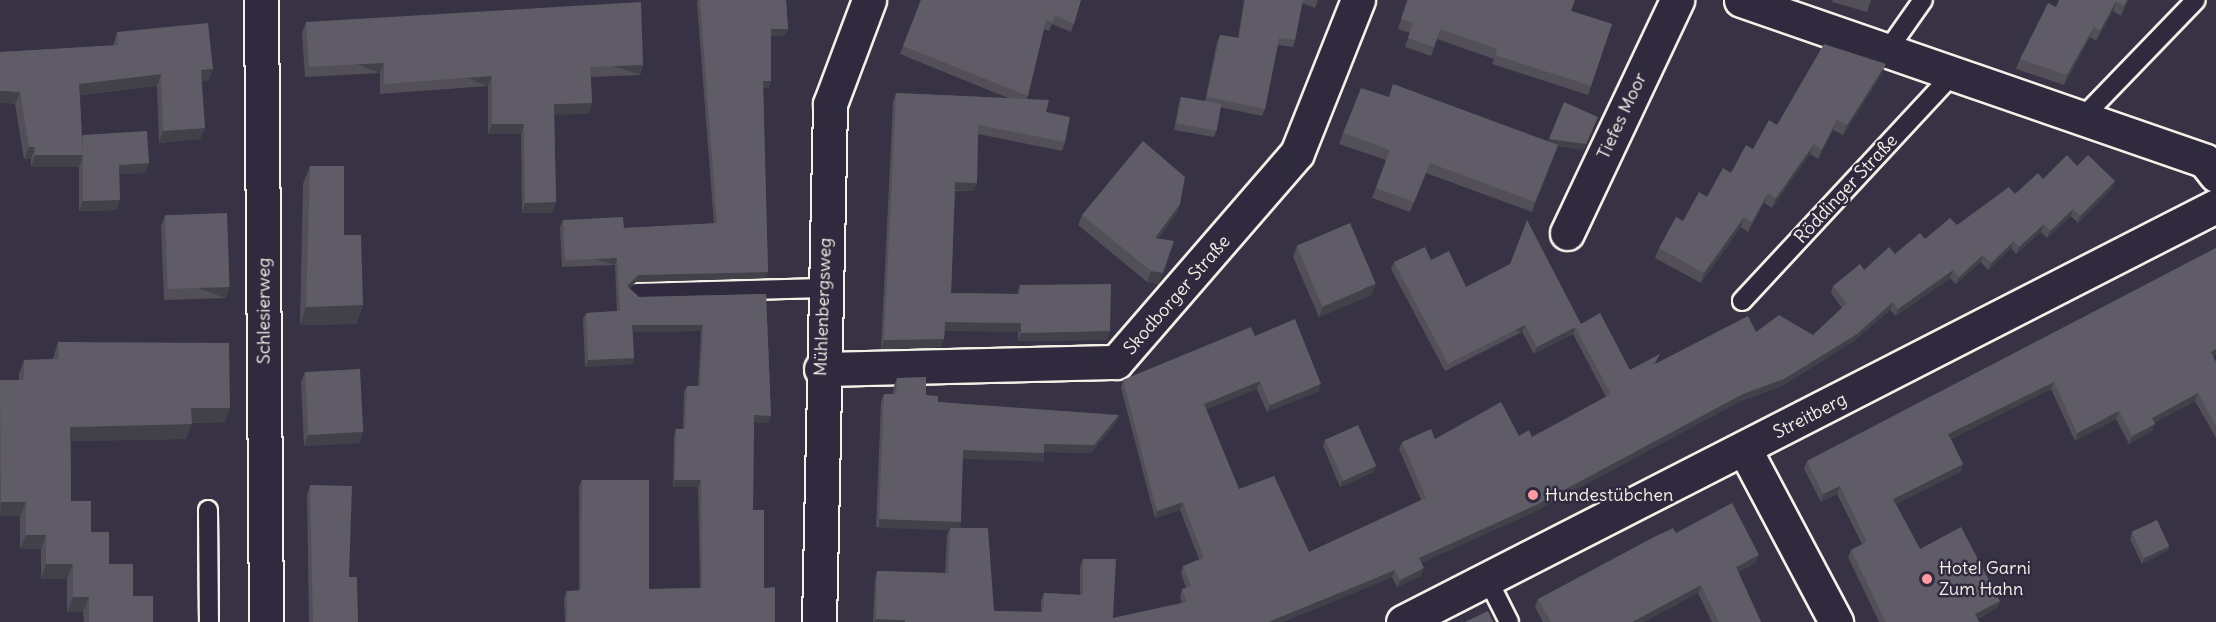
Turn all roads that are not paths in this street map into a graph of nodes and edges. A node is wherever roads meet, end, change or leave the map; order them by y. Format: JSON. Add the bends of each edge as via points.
{"nodes":[{"id":1,"x":261,"y":0,"type":"edge"},
{"id":2,"x":868,"y":0,"type":"edge"},
{"id":3,"x":1358,"y":0,"type":"edge"},
{"id":4,"x":1677,"y":0,"type":"edge"},
{"id":5,"x":1742,"y":0,"type":"edge"},
{"id":6,"x":1923,"y":0,"type":"edge"},
{"id":7,"x":2196,"y":0,"type":"edge"},
{"id":8,"x":1885,"y":54,"type":"junction"},
{"id":9,"x":1951,"y":76,"type":"junction"},
{"id":10,"x":2081,"y":119,"type":"junction"},
{"id":11,"x":2216,"y":175,"type":"edge"},
{"id":12,"x":2216,"y":206,"type":"edge"},
{"id":13,"x":1567,"y":233,"type":"dead end"},
{"id":14,"x":824,"y":288,"type":"junction"},
{"id":15,"x":636,"y":293,"type":"edge"},
{"id":16,"x":1742,"y":301,"type":"dead end"},
{"id":17,"x":821,"y":369,"type":"junction"},
{"id":18,"x":1745,"y":450,"type":"junction"},
{"id":19,"x":208,"y":510,"type":"dead end"},
{"id":20,"x":1488,"y":580,"type":"junction"},
{"id":21,"x":209,"y":622,"type":"edge"},
{"id":22,"x":266,"y":622,"type":"edge"},
{"id":23,"x":819,"y":622,"type":"edge"},
{"id":24,"x":1403,"y":622,"type":"edge"},
{"id":25,"x":1509,"y":622,"type":"edge"},
{"id":26,"x":1836,"y":622,"type":"edge"}],
"edges":[{"from":1,"to":22,"type":"street","name":"Schlesierweg"},
{"from":2,"to":14,"type":"street","name":"Mühlenbergsweg","via":[[830,104]]},
{"from":3,"to":17,"type":"street","name":"Skodborger Straße","via":[[1297,153],[1129,353],[1095,366]]},
{"from":4,"to":13,"type":"street","name":"Tiefes Moor"},
{"from":5,"to":8,"type":"street"},
{"from":6,"to":8,"type":"lane"},
{"from":7,"to":10,"type":"lane"},
{"from":8,"to":9,"type":"street"},
{"from":9,"to":10,"type":"street"},
{"from":9,"to":16,"type":"lane","name":"Röddinger Straße"},
{"from":10,"to":11,"type":"street","via":[[2205,161]]},
{"from":12,"to":18,"type":"street","name":"Streitberg"},
{"from":14,"to":15,"type":"lane"},
{"from":14,"to":17,"type":"street","name":"Mühlenbergsweg"},
{"from":17,"to":23,"type":"street","name":"Mühlenbergsweg"},
{"from":18,"to":20,"type":"street","name":"Streitberg"},
{"from":18,"to":26,"type":"street"},
{"from":19,"to":21,"type":"lane"},
{"from":20,"to":24,"type":"street","name":"Streitberg"},
{"from":20,"to":25,"type":"lane"}]}
